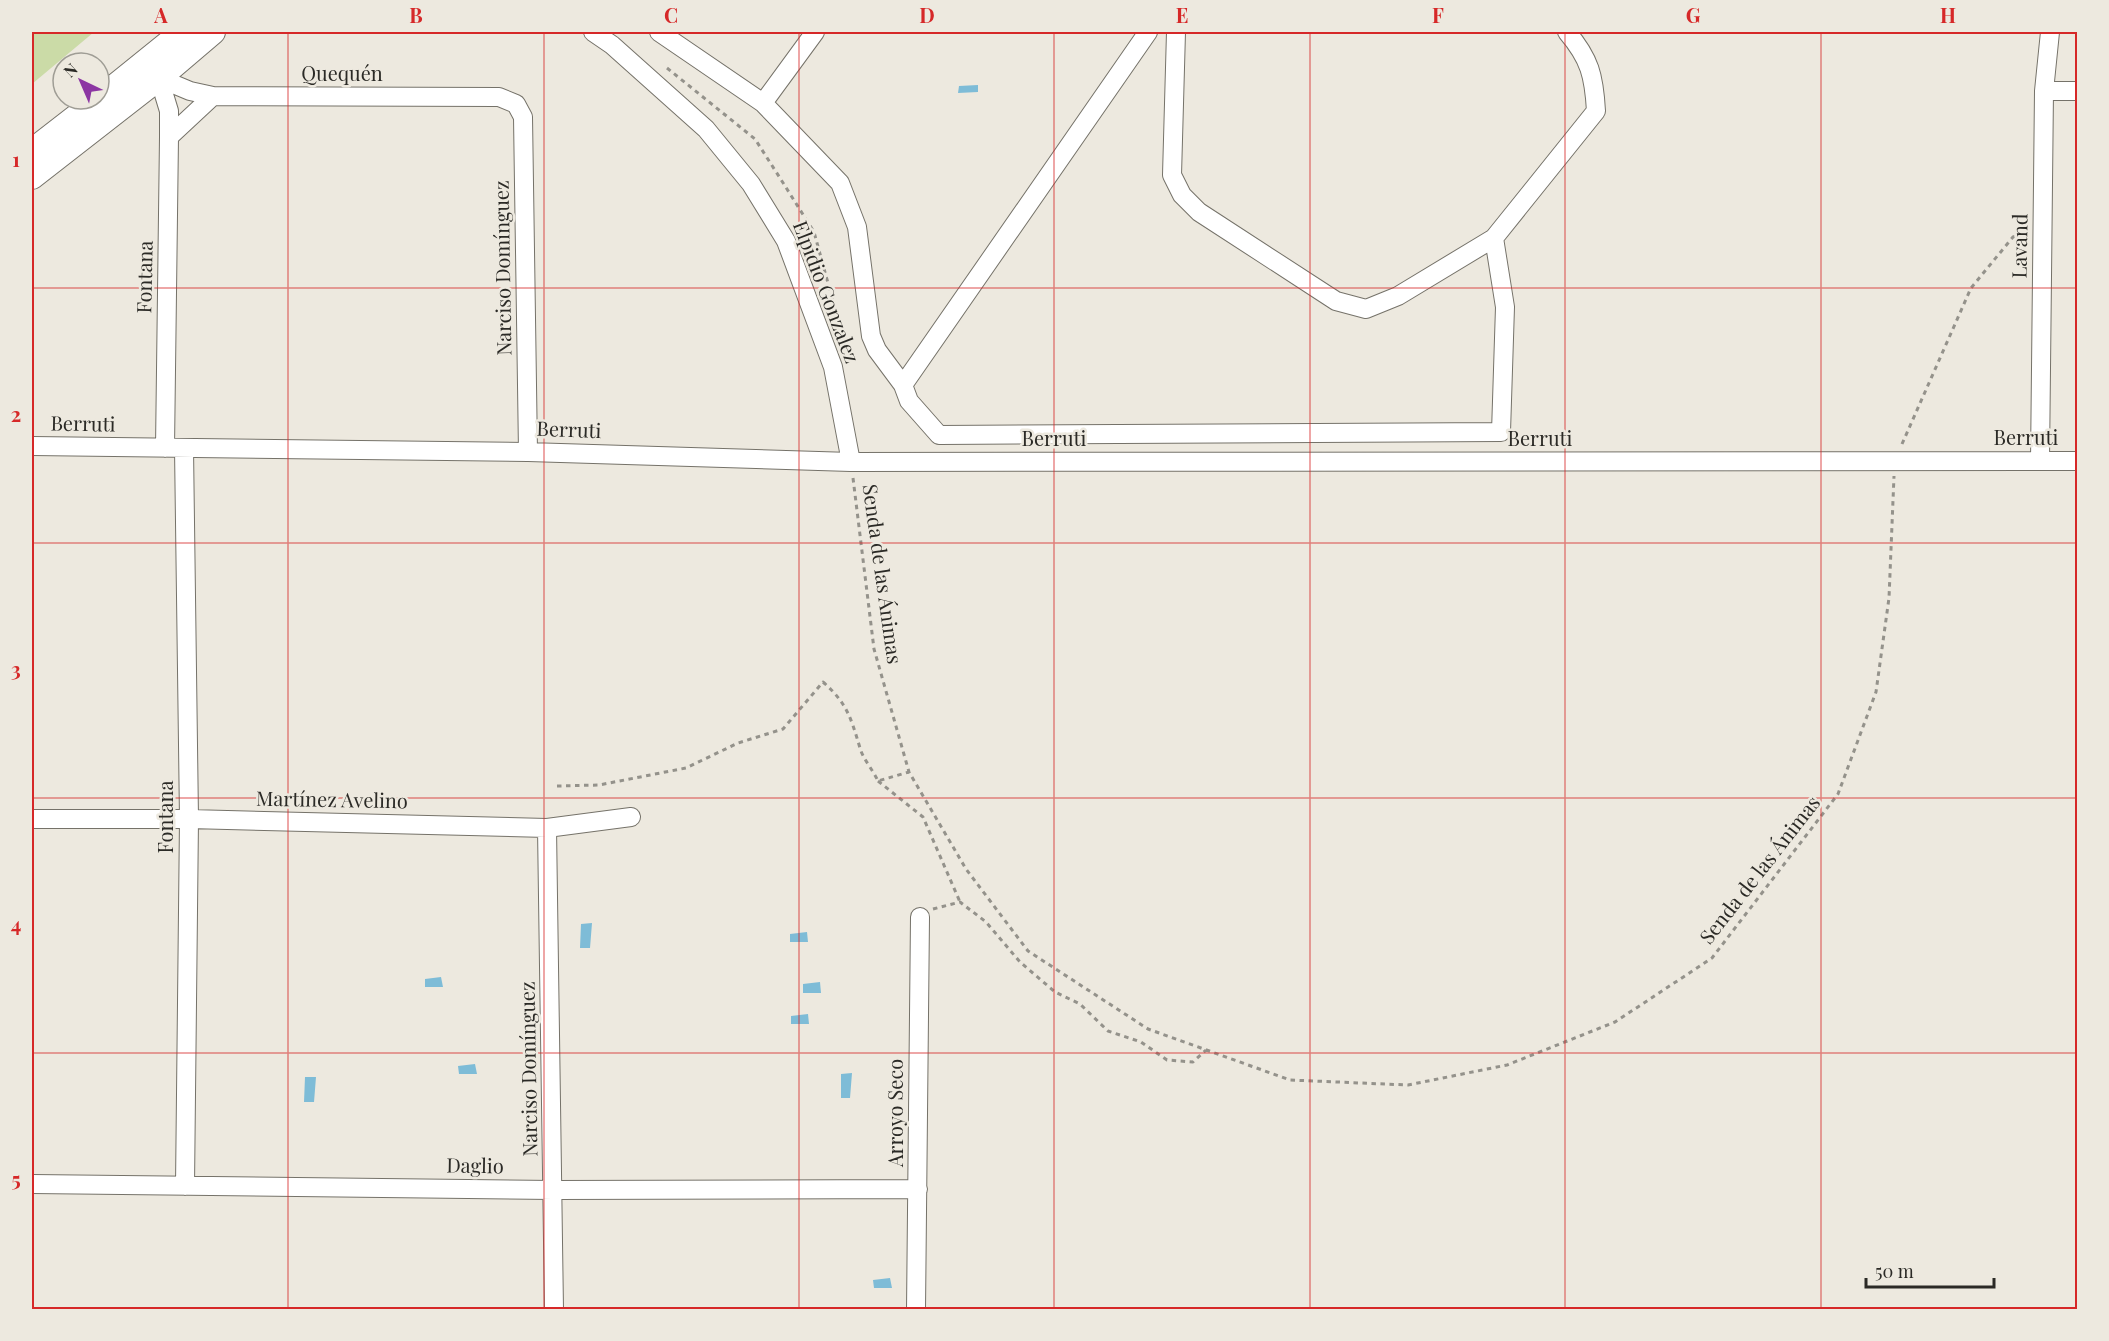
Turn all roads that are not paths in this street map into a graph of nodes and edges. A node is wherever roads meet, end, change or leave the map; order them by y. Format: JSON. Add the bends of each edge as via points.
{"nodes":[{"id":1,"x":182,"y":32,"type":"edge"},
{"id":2,"x":213,"y":32,"type":"edge"},
{"id":3,"x":593,"y":32,"type":"edge"},
{"id":4,"x":658,"y":32,"type":"edge"},
{"id":5,"x":815,"y":32,"type":"edge"},
{"id":6,"x":1148,"y":32,"type":"edge"},
{"id":7,"x":1176,"y":32,"type":"edge"},
{"id":8,"x":1567,"y":32,"type":"edge"},
{"id":9,"x":2050,"y":32,"type":"edge"},
{"id":10,"x":159,"y":78,"type":"junction"},
{"id":11,"x":111,"y":89,"type":"edge"},
{"id":12,"x":2044,"y":91,"type":"junction"},
{"id":13,"x":2078,"y":91,"type":"edge"},
{"id":14,"x":213,"y":96,"type":"junction"},
{"id":15,"x":499,"y":97,"type":"joint"},
{"id":16,"x":763,"y":103,"type":"junction"},
{"id":17,"x":84,"y":111,"type":"edge"},
{"id":18,"x":169,"y":137,"type":"junction"},
{"id":19,"x":32,"y":151,"type":"edge"},
{"id":20,"x":32,"y":177,"type":"edge"},
{"id":21,"x":1494,"y":238,"type":"junction"},
{"id":22,"x":903,"y":385,"type":"junction"},
{"id":23,"x":32,"y":446,"type":"edge"},
{"id":24,"x":165,"y":448,"type":"junction"},
{"id":25,"x":184,"y":448,"type":"junction"},
{"id":26,"x":528,"y":452,"type":"junction"},
{"id":27,"x":2040,"y":461,"type":"junction"},
{"id":28,"x":2078,"y":461,"type":"edge"},
{"id":29,"x":851,"y":462,"type":"junction"},
{"id":30,"x":631,"y":818,"type":"dead end"},
{"id":31,"x":32,"y":819,"type":"edge"},
{"id":32,"x":189,"y":819,"type":"junction"},
{"id":33,"x":547,"y":828,"type":"junction"},
{"id":34,"x":920,"y":917,"type":"road end"},
{"id":35,"x":32,"y":1184,"type":"edge"},
{"id":36,"x":185,"y":1186,"type":"junction"},
{"id":37,"x":918,"y":1189,"type":"junction"},
{"id":38,"x":553,"y":1190,"type":"junction"},
{"id":39,"x":554,"y":1310,"type":"edge"},
{"id":40,"x":916,"y":1310,"type":"edge"}],
"edges":[{"from":1,"to":11,"type":"main road"},
{"from":2,"to":10,"type":"main road"},
{"from":3,"to":29,"type":"street","name":"Elpidio Gonzalez","via":[[706,129],[750,184],[786,241],[833,367]]},
{"from":4,"to":16,"type":"street"},
{"from":5,"to":16,"type":"street"},
{"from":6,"to":22,"type":"street"},
{"from":7,"to":21,"type":"street","via":[[1172,175],[1182,195],[1199,212],[1326,295],[1366,309],[1398,296]]},
{"from":8,"to":21,"type":"street","via":[[1584,52],[1594,79],[1596,111]]},
{"from":9,"to":12,"type":"street","name":"Lavand"},
{"from":10,"to":14,"type":"street","name":"Quequén"},
{"from":10,"to":18,"type":"street","name":"Fontana","via":[[169,111]]},
{"from":10,"to":20,"type":"main road"},
{"from":12,"to":13,"type":"street"},
{"from":12,"to":27,"type":"street","name":"Lavand"},
{"from":14,"to":15,"type":"street","name":"Quequén"},
{"from":14,"to":18,"type":"street"},
{"from":15,"to":26,"type":"street","name":"Narciso Domínguez","via":[[516,104],[523,117]]},
{"from":16,"to":22,"type":"street","via":[[840,183],[857,227],[871,336]]},
{"from":17,"to":19,"type":"main road"},
{"from":18,"to":24,"type":"street","name":"Fontana"},
{"from":21,"to":22,"type":"street","via":[[1505,307],[1501,432],[939,435],[909,401]]},
{"from":23,"to":24,"type":"street","name":"Berruti"},
{"from":24,"to":25,"type":"street","name":"Berruti"},
{"from":25,"to":26,"type":"street","name":"Berruti"},
{"from":25,"to":32,"type":"street","name":"Fontana"},
{"from":26,"to":29,"type":"street","name":"Berruti"},
{"from":27,"to":28,"type":"street","name":"Berruti"},
{"from":27,"to":29,"type":"street","name":"Berruti","via":[[1895,466]]},
{"from":30,"to":33,"type":"street","name":"Martínez Avelino"},
{"from":31,"to":32,"type":"street","name":"Martínez Avelino"},
{"from":32,"to":33,"type":"street","name":"Martínez Avelino"},
{"from":32,"to":36,"type":"street","name":"Fontana"},
{"from":33,"to":38,"type":"street","name":"Narciso Domínguez"},
{"from":34,"to":37,"type":"street","name":"Arroyo Seco"},
{"from":35,"to":36,"type":"street","name":"Daglio"},
{"from":36,"to":38,"type":"street","name":"Daglio"},
{"from":37,"to":38,"type":"street","name":"Daglio"},
{"from":37,"to":40,"type":"street","name":"Arroyo Seco"},
{"from":38,"to":39,"type":"street","name":"Narciso Domínguez"}]}
